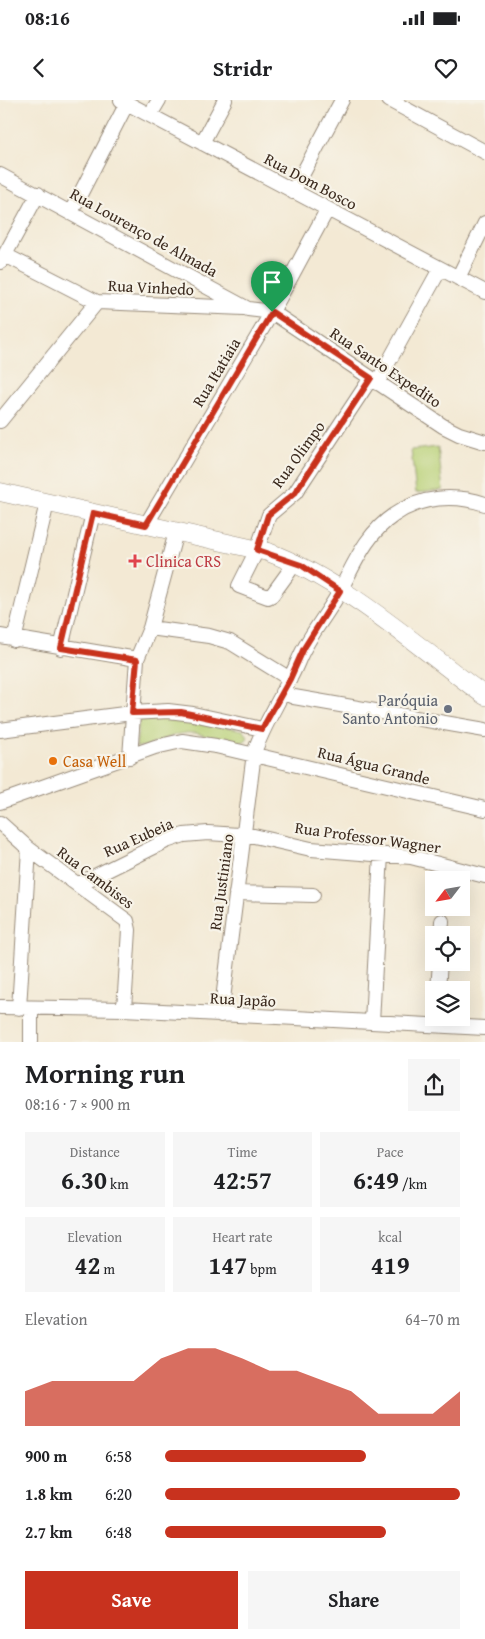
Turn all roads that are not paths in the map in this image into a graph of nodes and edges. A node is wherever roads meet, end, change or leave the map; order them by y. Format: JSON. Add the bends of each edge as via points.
{"nodes":[{"id":1,"x":159,"y":100,"type":"edge"},
{"id":2,"x":225,"y":100,"type":"edge"},
{"id":3,"x":342,"y":100,"type":"edge"},
{"id":4,"x":389,"y":100,"type":"edge"},
{"id":5,"x":124,"y":102,"type":"edge"},
{"id":6,"x":150,"y":116,"type":"junction"},
{"id":7,"x":202,"y":143,"type":"junction"},
{"id":8,"x":485,"y":152,"type":"edge"},
{"id":9,"x":0,"y":175,"type":"edge"},
{"id":10,"x":293,"y":192,"type":"junction"},
{"id":11,"x":38,"y":194,"type":"junction"},
{"id":12,"x":327,"y":210,"type":"junction"},
{"id":13,"x":71,"y":212,"type":"junction"},
{"id":14,"x":485,"y":223,"type":"edge"},
{"id":15,"x":2,"y":259,"type":"edge"},
{"id":16,"x":440,"y":269,"type":"junction"},
{"id":17,"x":458,"y":278,"type":"junction"},
{"id":18,"x":485,"y":292,"type":"edge"},
{"id":19,"x":97,"y":302,"type":"junction"},
{"id":20,"x":248,"y":309,"type":"junction"},
{"id":21,"x":272,"y":312,"type":"junction"},
{"id":22,"x":374,"y":381,"type":"junction"},
{"id":23,"x":0,"y":421,"type":"edge"},
{"id":24,"x":485,"y":442,"type":"edge"},
{"id":25,"x":0,"y":492,"type":"edge"},
{"id":26,"x":47,"y":503,"type":"junction"},
{"id":27,"x":485,"y":504,"type":"edge"},
{"id":28,"x":93,"y":513,"type":"junction"},
{"id":29,"x":146,"y":525,"type":"junction"},
{"id":30,"x":176,"y":532,"type":"junction"},
{"id":31,"x":257,"y":550,"type":"junction"},
{"id":32,"x":296,"y":562,"type":"junction"},
{"id":33,"x":340,"y":591,"type":"junction"},
{"id":34,"x":150,"y":628,"type":"junction"},
{"id":35,"x":0,"y":636,"type":"edge"},
{"id":36,"x":14,"y":640,"type":"junction"},
{"id":37,"x":61,"y":648,"type":"junction"},
{"id":38,"x":137,"y":660,"type":"junction"},
{"id":39,"x":450,"y":668,"type":"junction"},
{"id":40,"x":290,"y":679,"type":"junction"},
{"id":41,"x":485,"y":689,"type":"edge"},
{"id":42,"x":282,"y":692,"type":"junction"},
{"id":43,"x":485,"y":696,"type":"edge"},
{"id":44,"x":132,"y":713,"type":"junction"},
{"id":45,"x":262,"y":729,"type":"junction"},
{"id":46,"x":0,"y":730,"type":"edge"},
{"id":47,"x":485,"y":730,"type":"edge"},
{"id":48,"x":254,"y":754,"type":"junction"},
{"id":49,"x":130,"y":757,"type":"junction"},
{"id":50,"x":0,"y":802,"type":"edge"},
{"id":51,"x":485,"y":809,"type":"edge"},
{"id":52,"x":0,"y":823,"type":"edge"},
{"id":53,"x":245,"y":835,"type":"junction"},
{"id":54,"x":29,"y":849,"type":"junction"},
{"id":55,"x":382,"y":854,"type":"junction"},
{"id":56,"x":485,"y":876,"type":"edge"},
{"id":57,"x":78,"y":884,"type":"junction"},
{"id":58,"x":236,"y":893,"type":"junction"},
{"id":59,"x":313,"y":895,"type":"dead end"},
{"id":60,"x":0,"y":1007,"type":"edge"},
{"id":61,"x":25,"y":1008,"type":"junction"},
{"id":62,"x":124,"y":1009,"type":"junction"},
{"id":63,"x":221,"y":1015,"type":"junction"},
{"id":64,"x":425,"y":1021,"type":"edge"},
{"id":65,"x":372,"y":1022,"type":"junction"},
{"id":66,"x":470,"y":1026,"type":"edge"},
{"id":67,"x":485,"y":1028,"type":"edge"},
{"id":68,"x":31,"y":1042,"type":"edge"}],
"edges":[{"from":1,"to":6,"type":"street"},
{"from":2,"to":7,"type":"street"},
{"from":3,"to":10,"type":"street"},
{"from":4,"to":8,"type":"street"},
{"from":5,"to":6,"type":"street","name":"Rua Dom Bosco"},
{"from":5,"to":13,"type":"street"},
{"from":6,"to":7,"type":"street","name":"Rua Dom Bosco"},
{"from":7,"to":10,"type":"street","name":"Rua Dom Bosco"},
{"from":9,"to":11,"type":"street","name":"Rua Lourenço de Almada"},
{"from":10,"to":12,"type":"street","name":"Rua Dom Bosco"},
{"from":11,"to":13,"type":"street","name":"Rua Lourenço de Almada"},
{"from":11,"to":15,"type":"street"},
{"from":12,"to":16,"type":"street","name":"Rua Dom Bosco"},
{"from":12,"to":21,"type":"street","name":"Rua Itatiaia"},
{"from":13,"to":20,"type":"street","name":"Rua Lourenço de Almada"},
{"from":14,"to":17,"type":"street"},
{"from":15,"to":19,"type":"street","name":"Rua Vinhedo"},
{"from":16,"to":17,"type":"street","name":"Rua Dom Bosco"},
{"from":16,"to":22,"type":"street","name":"Rua Olimpo"},
{"from":17,"to":18,"type":"street","name":"Rua Dom Bosco"},
{"from":19,"to":20,"type":"street","name":"Rua Vinhedo"},
{"from":19,"to":23,"type":"street"},
{"from":20,"to":21,"type":"street","name":"Rua Lourenço de Almada"},
{"from":21,"to":22,"type":"street","name":"Rua Santo Expedito"},
{"from":21,"to":29,"type":"street","name":"Rua Itatiaia"},
{"from":22,"to":24,"type":"street","name":"Rua Santo Expedito","via":[[443,426]]},
{"from":22,"to":31,"type":"street","name":"Rua Olimpo","via":[[295,493],[268,515]]},
{"from":25,"to":26,"type":"main road"},
{"from":26,"to":28,"type":"main road"},
{"from":26,"to":36,"type":"street"},
{"from":27,"to":33,"type":"street","name":"Rua Justiniano","via":[[452,497],[422,501],[400,510],[368,539]]},
{"from":28,"to":29,"type":"main road"},
{"from":28,"to":37,"type":"street"},
{"from":29,"to":30,"type":"main road"},
{"from":30,"to":31,"type":"main road"},
{"from":30,"to":34,"type":"street"},
{"from":31,"to":32,"type":"main road"},
{"from":31,"to":32,"type":"street","name":"Rua Olimpo","via":[[239,586],[264,597],[272,595]]},
{"from":32,"to":33,"type":"main road"},
{"from":33,"to":39,"type":"main road"},
{"from":33,"to":40,"type":"street","name":"Rua Justiniano","via":[[304,648]]},
{"from":34,"to":38,"type":"street"},
{"from":34,"to":40,"type":"street","via":[[230,642]]},
{"from":35,"to":36,"type":"street"},
{"from":36,"to":37,"type":"street"},
{"from":37,"to":38,"type":"street"},
{"from":38,"to":44,"type":"street"},
{"from":39,"to":41,"type":"main road","via":[[462,672]]},
{"from":39,"to":43,"type":"main road"},
{"from":40,"to":42,"type":"street","name":"Rua Justiniano"},
{"from":42,"to":45,"type":"street","name":"Rua Justiniano"},
{"from":42,"to":47,"type":"street","via":[[294,697]]},
{"from":44,"to":45,"type":"street","via":[[181,712]]},
{"from":44,"to":46,"type":"street"},
{"from":44,"to":49,"type":"street"},
{"from":45,"to":48,"type":"street","name":"Rua Justiniano"},
{"from":48,"to":49,"type":"street","name":"Rua Água Grande","via":[[182,741]]},
{"from":48,"to":51,"type":"street","name":"Rua Água Grande"},
{"from":48,"to":53,"type":"street","name":"Rua Justiniano"},
{"from":49,"to":50,"type":"street","name":"Rua Água Grande"},
{"from":52,"to":54,"type":"street","name":"Rua Cambises"},
{"from":53,"to":55,"type":"street","name":"Rua Professor Wagner","via":[[311,849]]},
{"from":53,"to":57,"type":"street","name":"Rua Eubeia","via":[[208,832],[184,835]]},
{"from":53,"to":58,"type":"street","name":"Rua Justiniano"},
{"from":54,"to":57,"type":"street","name":"Rua Cambises"},
{"from":54,"to":61,"type":"street"},
{"from":55,"to":56,"type":"street","name":"Rua Professor Wagner","via":[[421,859]]},
{"from":55,"to":65,"type":"street"},
{"from":57,"to":62,"type":"street","name":"Rua Cambises","via":[[128,924]]},
{"from":58,"to":59,"type":"street"},
{"from":58,"to":63,"type":"street","name":"Rua Justiniano"},
{"from":60,"to":61,"type":"street","name":"Rua Japão"},
{"from":61,"to":62,"type":"street","name":"Rua Japão"},
{"from":61,"to":68,"type":"street"},
{"from":62,"to":63,"type":"street","name":"Rua Japão"},
{"from":63,"to":65,"type":"street","name":"Rua Japão"},
{"from":64,"to":65,"type":"street","name":"Rua Japão"},
{"from":66,"to":67,"type":"street","name":"Rua Japão"}]}
